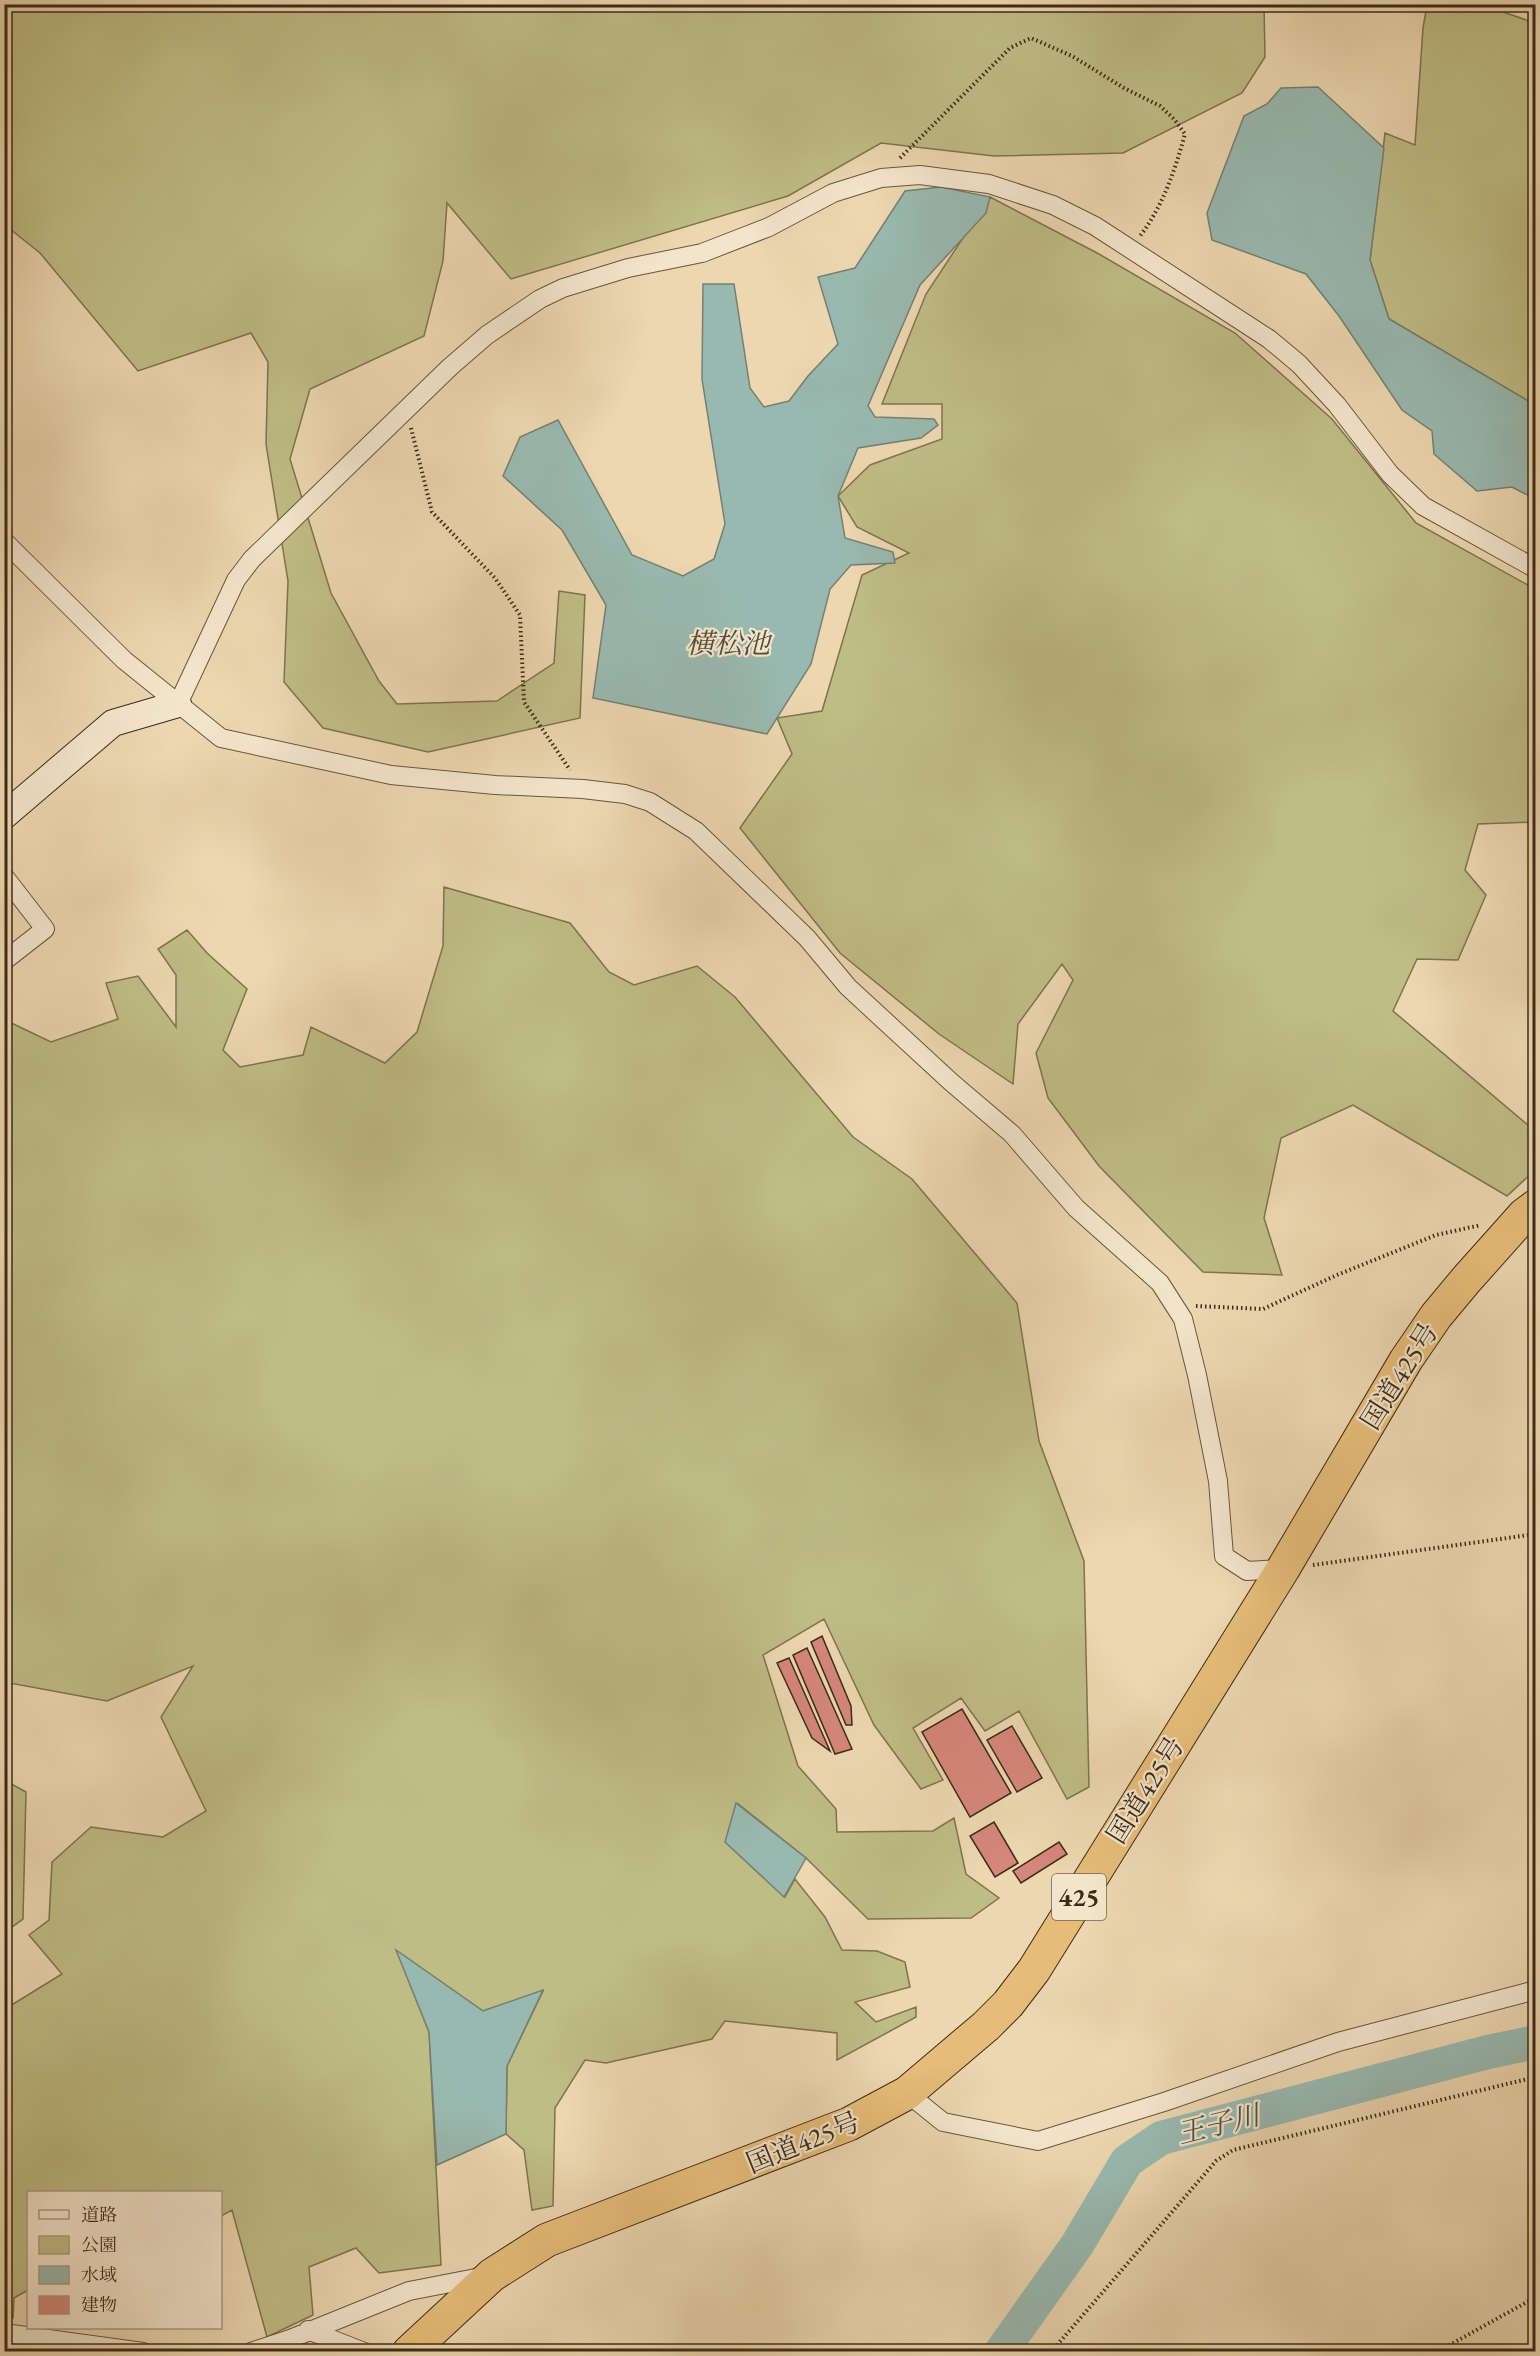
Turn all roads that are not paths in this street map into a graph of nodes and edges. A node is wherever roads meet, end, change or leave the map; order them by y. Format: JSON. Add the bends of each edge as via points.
{"nodes":[{"id":1,"x":4,"y":541,"type":"edge"},
{"id":2,"x":1536,"y":569,"type":"edge"},
{"id":3,"x":178,"y":704,"type":"junction"},
{"id":4,"x":4,"y":816,"type":"edge"},
{"id":5,"x":4,"y":876,"type":"edge"},
{"id":6,"x":4,"y":961,"type":"edge"},
{"id":7,"x":1530,"y":1211,"type":"edge"},
{"id":8,"x":1283,"y":1569,"type":"junction"},
{"id":9,"x":1536,"y":1990,"type":"edge"},
{"id":10,"x":907,"y":2093,"type":"junction"},
{"id":11,"x":492,"y":2275,"type":"junction"},
{"id":12,"x":308,"y":2330,"type":"junction"},
{"id":13,"x":4,"y":2333,"type":"edge"},
{"id":14,"x":143,"y":2352,"type":"edge"},
{"id":15,"x":251,"y":2352,"type":"edge"},
{"id":16,"x":364,"y":2352,"type":"edge"},
{"id":17,"x":409,"y":2352,"type":"edge"}],
"edges":[{"from":1,"to":3,"type":"street","via":[[124,660]]},
{"from":2,"to":3,"type":"street","via":[[1423,506],[1390,474],[1337,405],[1299,364],[1269,339],[1095,226],[1053,205],[989,183],[920,175],[881,178],[833,193],[769,227],[702,253],[628,268],[563,288],[487,335],[252,559],[236,580]]},
{"from":3,"to":4,"type":"street","via":[[113,723]]},
{"from":3,"to":8,"type":"street","via":[[221,738],[391,775],[625,794],[650,802],[696,831],[807,938],[848,987],[1012,1134],[1076,1208],[1161,1283],[1183,1319],[1197,1375],[1218,1481],[1224,1556],[1247,1571]]},
{"from":5,"to":6,"type":"street","via":[[45,929]]},
{"from":7,"to":8,"type":"highway","name":"国道425号","number":"425","via":[[1436,1316]]},
{"from":8,"to":10,"type":"highway","name":"国道425号","number":"425","via":[[1034,1970],[986,2026]]},
{"from":9,"to":10,"type":"street","via":[[1338,2042],[1038,2141],[943,2122]]},
{"from":10,"to":11,"type":"highway","name":"国道425号","number":"425","via":[[849,2124],[547,2240]]},
{"from":11,"to":12,"type":"street","via":[[409,2291]]},
{"from":11,"to":17,"type":"highway","name":"国道425号","number":"425"},
{"from":12,"to":15,"type":"street"},
{"from":12,"to":16,"type":"street"},
{"from":13,"to":14,"type":"street"}]}
